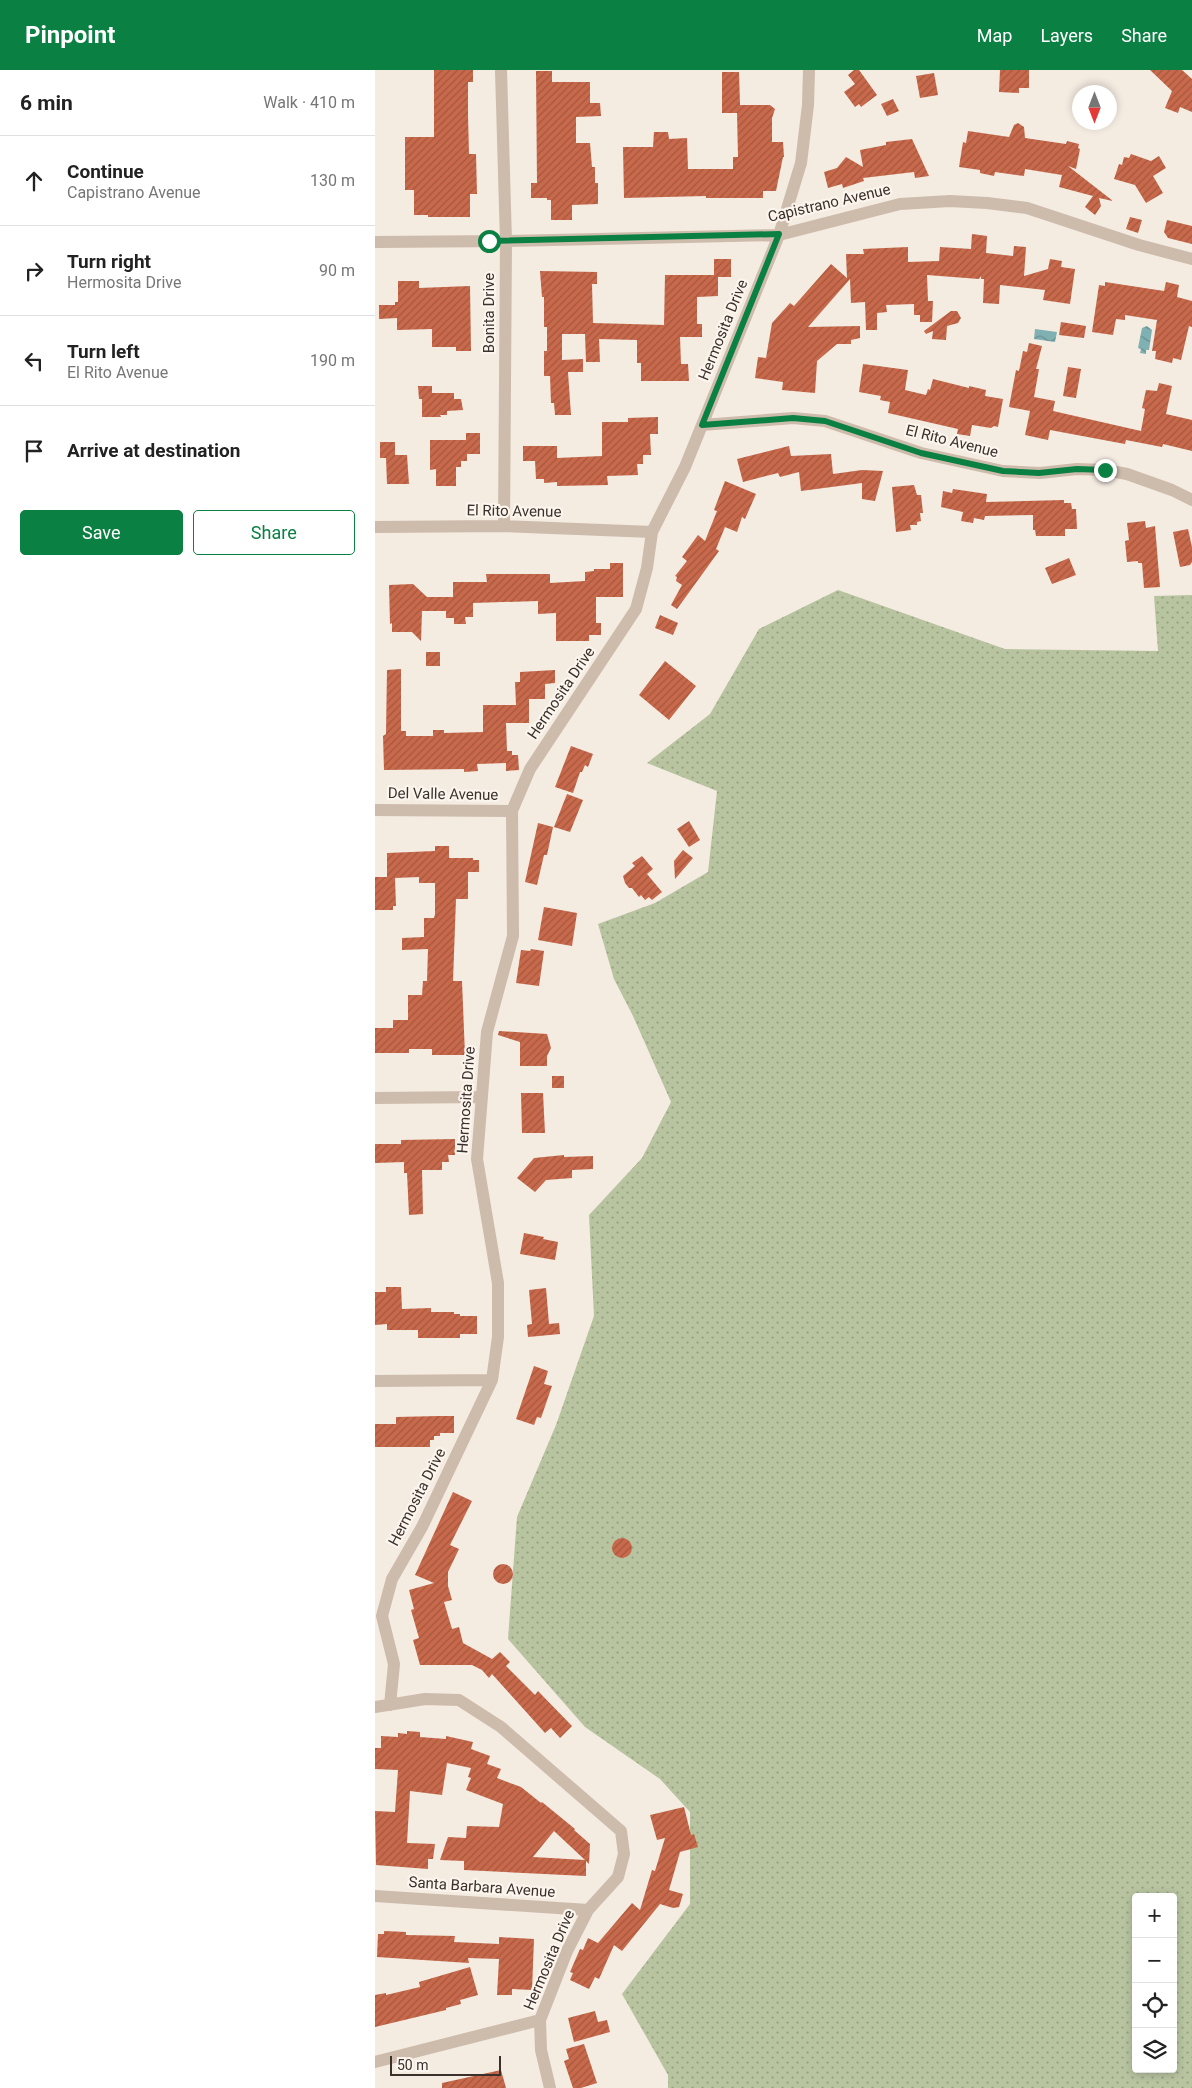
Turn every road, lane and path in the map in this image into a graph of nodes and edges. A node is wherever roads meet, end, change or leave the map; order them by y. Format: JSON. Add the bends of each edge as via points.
{"nodes":[{"id":1,"x":501,"y":70,"type":"edge"},
{"id":2,"x":809,"y":70,"type":"edge"},
{"id":3,"x":779,"y":234,"type":"junction"},
{"id":4,"x":506,"y":241,"type":"junction"},
{"id":5,"x":375,"y":242,"type":"edge"},
{"id":6,"x":1192,"y":258,"type":"edge"},
{"id":7,"x":702,"y":425,"type":"junction"},
{"id":8,"x":1192,"y":500,"type":"edge"},
{"id":9,"x":504,"y":526,"type":"junction"},
{"id":10,"x":375,"y":527,"type":"edge"},
{"id":11,"x":652,"y":532,"type":"junction"},
{"id":12,"x":375,"y":810,"type":"edge"},
{"id":13,"x":512,"y":812,"type":"junction"},
{"id":14,"x":482,"y":1097,"type":"junction"},
{"id":15,"x":375,"y":1098,"type":"edge"},
{"id":16,"x":492,"y":1380,"type":"junction"},
{"id":17,"x":375,"y":1381,"type":"edge"},
{"id":18,"x":390,"y":1706,"type":"junction"},
{"id":19,"x":375,"y":1707,"type":"edge"},
{"id":20,"x":375,"y":1896,"type":"edge"},
{"id":21,"x":588,"y":1910,"type":"junction"},
{"id":22,"x":540,"y":2020,"type":"junction"},
{"id":23,"x":375,"y":2062,"type":"edge"},
{"id":24,"x":550,"y":2088,"type":"edge"}],
"edges":[{"from":1,"to":4,"type":"street","name":"Bonita Drive"},
{"from":2,"to":3,"type":"street","name":"Hermosita Drive","via":[[801,163]]},
{"from":3,"to":4,"type":"street","name":"Capistrano Avenue"},
{"from":3,"to":6,"type":"street","name":"Capistrano Avenue","via":[[900,204],[987,202],[1027,208],[1139,245]]},
{"from":3,"to":7,"type":"street","name":"Hermosita Drive"},
{"from":4,"to":5,"type":"street","name":"Capistrano Avenue"},
{"from":4,"to":9,"type":"street","name":"Bonita Drive"},
{"from":7,"to":8,"type":"street","name":"El Rito Avenue","via":[[793,418],[825,421],[921,453],[1003,471],[1039,473],[1077,469],[1127,474]]},
{"from":7,"to":11,"type":"street","name":"Hermosita Drive"},
{"from":9,"to":10,"type":"street","name":"El Rito Avenue"},
{"from":9,"to":11,"type":"street","name":"El Rito Avenue"},
{"from":11,"to":13,"type":"street","name":"Hermosita Drive","via":[[636,609],[530,768]]},
{"from":12,"to":13,"type":"street","name":"Del Valle Avenue"},
{"from":13,"to":14,"type":"street","name":"Hermosita Drive","via":[[513,936],[487,1032]]},
{"from":14,"to":15,"type":"street"},
{"from":14,"to":16,"type":"street","name":"Hermosita Drive","via":[[477,1159],[499,1283],[498,1337]]},
{"from":16,"to":17,"type":"street"},
{"from":16,"to":18,"type":"street","name":"Hermosita Drive","via":[[422,1527],[392,1579],[382,1616],[394,1664]]},
{"from":18,"to":19,"type":"street"},
{"from":18,"to":21,"type":"street","name":"Hermosita Drive","via":[[425,1699],[459,1700],[501,1727],[621,1831],[624,1854],[618,1877]]},
{"from":20,"to":21,"type":"street","name":"Santa Barbara Avenue"},
{"from":21,"to":22,"type":"street","name":"Hermosita Drive","via":[[567,1951]]},
{"from":22,"to":23,"type":"street"},
{"from":22,"to":24,"type":"street","name":"Hermosita Drive","via":[[541,2050]]}]}
